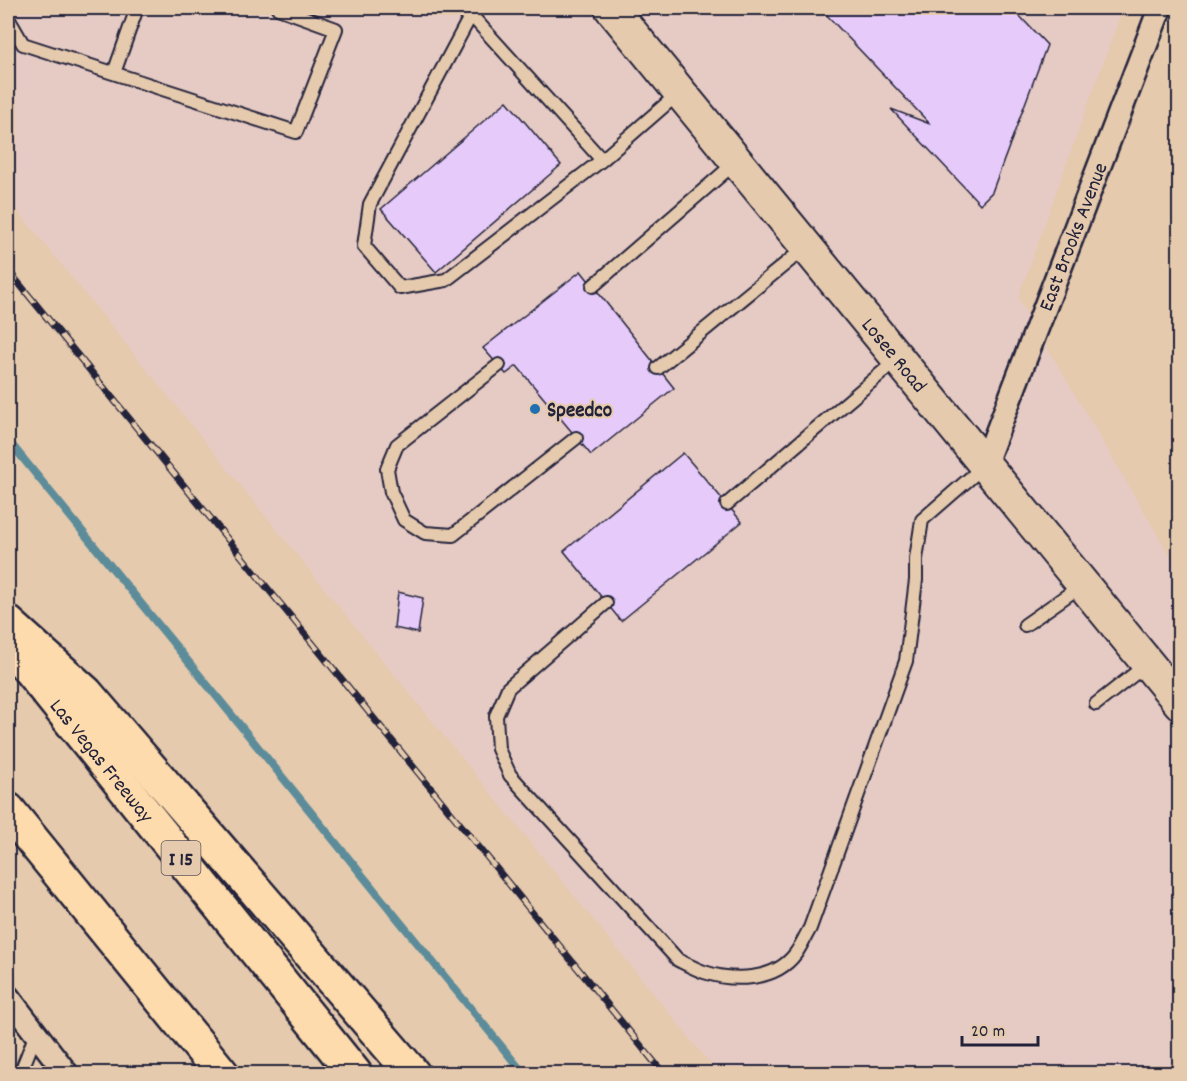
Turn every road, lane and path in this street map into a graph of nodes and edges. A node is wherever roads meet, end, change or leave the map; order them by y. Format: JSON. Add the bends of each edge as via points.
{"nodes":[{"id":1,"x":137,"y":8,"type":"edge"},
{"id":2,"x":278,"y":8,"type":"edge"},
{"id":3,"x":611,"y":8,"type":"edge"},
{"id":4,"x":1160,"y":8,"type":"edge"},
{"id":5,"x":471,"y":10,"type":"edge"},
{"id":6,"x":8,"y":18,"type":"edge"},
{"id":7,"x":114,"y":74,"type":"junction"},
{"id":8,"x":680,"y":92,"type":"junction"},
{"id":9,"x":602,"y":160,"type":"junction"},
{"id":10,"x":736,"y":162,"type":"junction"},
{"id":11,"x":806,"y":247,"type":"junction"},
{"id":12,"x":593,"y":286,"type":"dead end"},
{"id":13,"x":898,"y":359,"type":"junction"},
{"id":14,"x":499,"y":365,"type":"dead end"},
{"id":15,"x":658,"y":368,"type":"dead end"},
{"id":16,"x":576,"y":438,"type":"dead end"},
{"id":17,"x":984,"y":466,"type":"junction"},
{"id":18,"x":727,"y":504,"type":"dead end"},
{"id":19,"x":1082,"y":585,"type":"junction"},
{"id":20,"x":606,"y":603,"type":"dead end"},
{"id":21,"x":8,"y":623,"type":"edge"},
{"id":22,"x":1025,"y":625,"type":"dead end"},
{"id":23,"x":8,"y":642,"type":"edge"},
{"id":24,"x":1147,"y":664,"type":"junction"},
{"id":25,"x":1096,"y":704,"type":"dead end"},
{"id":26,"x":1179,"y":704,"type":"edge"},
{"id":27,"x":8,"y":810,"type":"edge"},
{"id":28,"x":8,"y":997,"type":"edge"},
{"id":29,"x":36,"y":1034,"type":"junction"},
{"id":30,"x":20,"y":1074,"type":"edge"},
{"id":31,"x":67,"y":1074,"type":"edge"},
{"id":32,"x":222,"y":1074,"type":"edge"},
{"id":33,"x":355,"y":1074,"type":"edge"},
{"id":34,"x":413,"y":1074,"type":"edge"}],
"edges":[{"from":1,"to":7,"type":"lane"},
{"from":2,"to":7,"type":"lane","via":[[336,29],[296,132]]},
{"from":3,"to":8,"type":"main road","name":"Losee Road"},
{"from":4,"to":17,"type":"street","name":"East Brooks Avenue"},
{"from":5,"to":9,"type":"lane"},
{"from":5,"to":9,"type":"lane","via":[[370,204],[363,246],[400,288],[446,280]]},
{"from":6,"to":7,"type":"lane","via":[[23,44]]},
{"from":8,"to":9,"type":"lane"},
{"from":8,"to":10,"type":"main road","name":"Losee Road"},
{"from":10,"to":11,"type":"main road","name":"Losee Road"},
{"from":10,"to":12,"type":"lane"},
{"from":11,"to":13,"type":"main road","name":"Losee Road"},
{"from":11,"to":15,"type":"lane"},
{"from":13,"to":17,"type":"main road","name":"Losee Road"},
{"from":13,"to":18,"type":"lane"},
{"from":14,"to":16,"type":"lane","via":[[397,446],[387,469],[391,492],[404,520],[425,533],[453,535]]},
{"from":17,"to":19,"type":"main road","name":"Losee Road"},
{"from":17,"to":20,"type":"lane","via":[[922,520],[906,661],[810,928],[795,955],[776,970],[760,976],[738,978],[705,973],[678,960],[510,775],[498,748],[496,716],[508,688]]},
{"from":19,"to":22,"type":"lane"},
{"from":19,"to":24,"type":"main road","name":"Losee Road"},
{"from":21,"to":34,"type":"highway","via":[[86,693]]},
{"from":23,"to":33,"type":"highway","name":"Las Vegas Freeway","number":"I 15"},
{"from":24,"to":25,"type":"lane"},
{"from":24,"to":26,"type":"main road","name":"Losee Road"},
{"from":27,"to":32,"type":"highway"},
{"from":28,"to":29,"type":"street"},
{"from":29,"to":30,"type":"lane"},
{"from":29,"to":31,"type":"street"}]}
